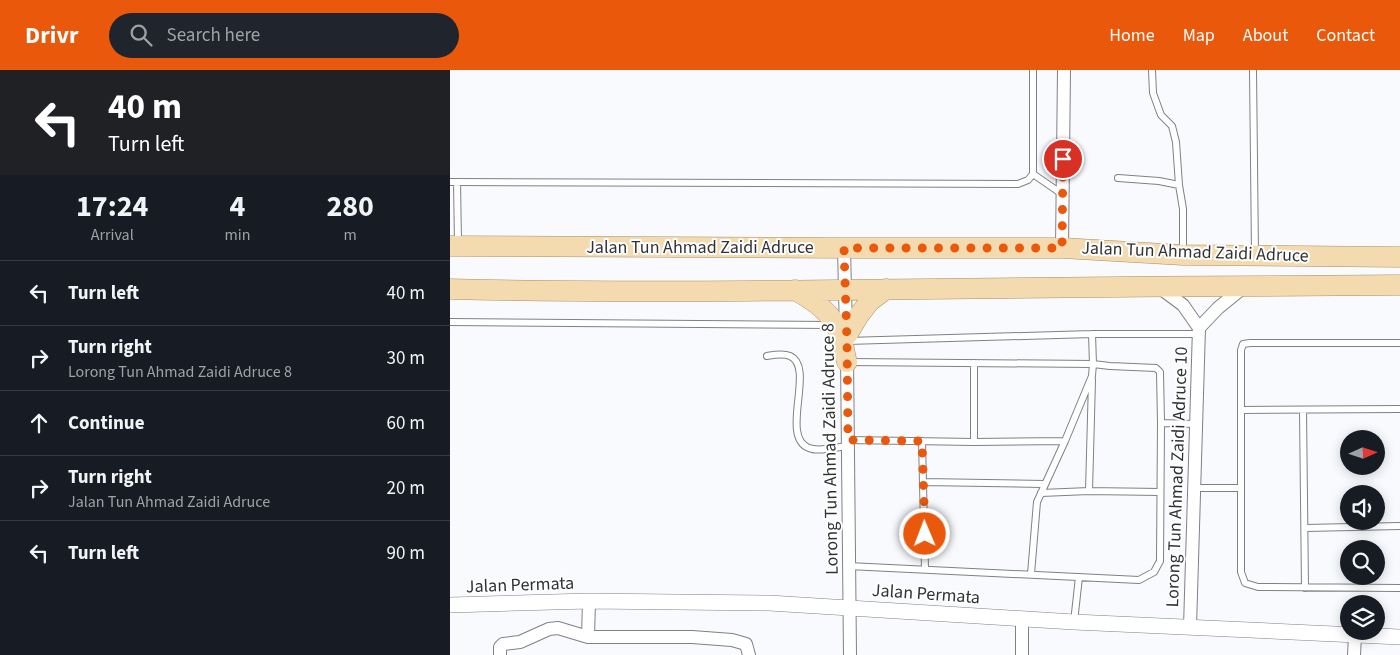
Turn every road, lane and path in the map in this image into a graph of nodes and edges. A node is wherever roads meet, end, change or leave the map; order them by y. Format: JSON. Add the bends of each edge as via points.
{"nodes":[{"id":1,"x":1032,"y":70,"type":"edge"},
{"id":2,"x":1064,"y":70,"type":"edge"},
{"id":3,"x":1152,"y":70,"type":"edge"},
{"id":4,"x":1253,"y":70,"type":"edge"},
{"id":5,"x":1033,"y":174,"type":"junction"},
{"id":6,"x":1118,"y":178,"type":"dead end"},
{"id":7,"x":453,"y":182,"type":"edge"},
{"id":8,"x":1180,"y":185,"type":"junction"},
{"id":9,"x":1062,"y":194,"type":"junction"},
{"id":10,"x":454,"y":246,"type":"edge"},
{"id":11,"x":844,"y":248,"type":"junction"},
{"id":12,"x":1062,"y":248,"type":"junction"},
{"id":13,"x":1183,"y":255,"type":"junction"},
{"id":14,"x":1255,"y":256,"type":"junction"},
{"id":15,"x":1400,"y":257,"type":"edge"},
{"id":16,"x":1158,"y":286,"type":"junction"},
{"id":17,"x":1245,"y":286,"type":"junction"},
{"id":18,"x":1400,"y":286,"type":"edge"},
{"id":19,"x":886,"y":289,"type":"junction"},
{"id":20,"x":795,"y":290,"type":"junction"},
{"id":21,"x":846,"y":290,"type":"junction"},
{"id":22,"x":453,"y":292,"type":"edge"},
{"id":23,"x":450,"y":322,"type":"edge"},
{"id":24,"x":1198,"y":331,"type":"junction"},
{"id":25,"x":843,"y":334,"type":"junction"},
{"id":26,"x":1092,"y":334,"type":"junction"},
{"id":27,"x":1400,"y":343,"type":"edge"},
{"id":28,"x":767,"y":356,"type":"dead end"},
{"id":29,"x":847,"y":362,"type":"junction"},
{"id":30,"x":974,"y":363,"type":"junction"},
{"id":31,"x":1093,"y":364,"type":"junction"},
{"id":32,"x":1092,"y":376,"type":"junction"},
{"id":33,"x":1400,"y":409,"type":"edge"},
{"id":34,"x":1242,"y":410,"type":"junction"},
{"id":35,"x":1303,"y":410,"type":"junction"},
{"id":36,"x":1161,"y":423,"type":"junction"},
{"id":37,"x":1196,"y":424,"type":"junction"},
{"id":38,"x":922,"y":441,"type":"junction"},
{"id":39,"x":1065,"y":441,"type":"junction"},
{"id":40,"x":974,"y":442,"type":"junction"},
{"id":41,"x":848,"y":443,"type":"junction"},
{"id":42,"x":924,"y":482,"type":"junction"},
{"id":43,"x":1044,"y":484,"type":"junction"},
{"id":44,"x":1194,"y":488,"type":"junction"},
{"id":45,"x":1241,"y":488,"type":"junction"},
{"id":46,"x":1089,"y":491,"type":"junction"},
{"id":47,"x":1160,"y":492,"type":"junction"},
{"id":48,"x":1041,"y":493,"type":"junction"},
{"id":49,"x":1400,"y":526,"type":"edge"},
{"id":50,"x":1305,"y":528,"type":"junction"},
{"id":51,"x":848,"y":566,"type":"junction"},
{"id":52,"x":925,"y":569,"type":"junction"},
{"id":53,"x":1031,"y":574,"type":"junction"},
{"id":54,"x":1078,"y":577,"type":"junction"},
{"id":55,"x":1305,"y":588,"type":"junction"},
{"id":56,"x":1400,"y":588,"type":"edge"},
{"id":57,"x":589,"y":602,"type":"junction"},
{"id":58,"x":450,"y":605,"type":"edge"},
{"id":59,"x":849,"y":608,"type":"junction"},
{"id":60,"x":1022,"y":619,"type":"junction"},
{"id":61,"x":1074,"y":622,"type":"junction"},
{"id":62,"x":1190,"y":627,"type":"junction"},
{"id":63,"x":1340,"y":635,"type":"edge"},
{"id":64,"x":588,"y":637,"type":"junction"},
{"id":65,"x":1385,"y":637,"type":"edge"},
{"id":66,"x":1400,"y":637,"type":"edge"},
{"id":67,"x":1355,"y":640,"type":"edge"},
{"id":68,"x":500,"y":655,"type":"edge"},
{"id":69,"x":749,"y":655,"type":"edge"},
{"id":70,"x":850,"y":655,"type":"edge"},
{"id":71,"x":1022,"y":655,"type":"edge"},
{"id":72,"x":1354,"y":655,"type":"edge"}],
"edges":[{"from":1,"to":5,"type":"lane"},
{"from":2,"to":9,"type":"street"},
{"from":3,"to":8,"type":"lane","via":[[1153,93],[1161,115],[1172,126],[1176,142]]},
{"from":4,"to":14,"type":"lane"},
{"from":5,"to":7,"type":"lane","via":[[1018,184]]},
{"from":5,"to":9,"type":"lane"},
{"from":6,"to":8,"type":"lane"},
{"from":7,"to":10,"type":"lane"},
{"from":8,"to":13,"type":"lane"},
{"from":9,"to":12,"type":"street"},
{"from":10,"to":11,"type":"main road","name":"Jalan Tun Ahmad Zaidi Adruce"},
{"from":11,"to":12,"type":"main road","name":"Jalan Tun Ahmad Zaidi Adruce"},
{"from":11,"to":21,"type":"street","name":"Lorong Tun Ahmad Zaidi Adruce 8"},
{"from":12,"to":13,"type":"main road","name":"Jalan Tun Ahmad Zaidi Adruce"},
{"from":13,"to":14,"type":"main road","name":"Jalan Tun Ahmad Zaidi Adruce"},
{"from":14,"to":15,"type":"main road","name":"Jalan Tun Ahmad Zaidi Adruce"},
{"from":16,"to":17,"type":"main road","name":"Jalan Tun Ahmad Zaidi Adruce"},
{"from":16,"to":19,"type":"main road","name":"Jalan Tun Ahmad Zaidi Adruce"},
{"from":16,"to":24,"type":"street","name":"Lorong Tun Ahmad Zaidi Adruce 10","via":[[1183,305]]},
{"from":17,"to":18,"type":"main road","name":"Jalan Tun Ahmad Zaidi Adruce"},
{"from":17,"to":24,"type":"street","name":"Lorong Tun Ahmad Zaidi Adruce 10","via":[[1218,308]]},
{"from":19,"to":21,"type":"main road","name":"Jalan Tun Ahmad Zaidi Adruce"},
{"from":19,"to":25,"type":"main road","via":[[870,301]]},
{"from":20,"to":21,"type":"main road","name":"Jalan Tun Ahmad Zaidi Adruce"},
{"from":20,"to":22,"type":"main road","name":"Jalan Tun Ahmad Zaidi Adruce"},
{"from":20,"to":25,"type":"main road","via":[[822,307]]},
{"from":21,"to":25,"type":"street","name":"Lorong Tun Ahmad Zaidi Adruce 8"},
{"from":23,"to":25,"type":"lane"},
{"from":24,"to":26,"type":"lane"},
{"from":24,"to":37,"type":"street","name":"Lorong Tun Ahmad Zaidi Adruce 10"},
{"from":25,"to":26,"type":"lane"},
{"from":25,"to":29,"type":"main road"},
{"from":26,"to":31,"type":"lane"},
{"from":27,"to":34,"type":"lane","via":[[1243,344]]},
{"from":28,"to":41,"type":"lane","via":[[790,356],[799,368],[796,430],[801,443],[810,449]]},
{"from":29,"to":30,"type":"lane"},
{"from":29,"to":41,"type":"street","name":"Lorong Tun Ahmad Zaidi Adruce 8"},
{"from":30,"to":31,"type":"lane"},
{"from":30,"to":40,"type":"lane"},
{"from":31,"to":32,"type":"lane"},
{"from":31,"to":36,"type":"lane","via":[[1156,368],[1160,372]]},
{"from":32,"to":39,"type":"lane"},
{"from":32,"to":46,"type":"lane"},
{"from":33,"to":35,"type":"lane"},
{"from":34,"to":35,"type":"lane"},
{"from":34,"to":45,"type":"lane"},
{"from":35,"to":50,"type":"lane"},
{"from":36,"to":37,"type":"lane"},
{"from":36,"to":47,"type":"lane"},
{"from":37,"to":44,"type":"street","name":"Lorong Tun Ahmad Zaidi Adruce 10"},
{"from":38,"to":40,"type":"lane"},
{"from":38,"to":41,"type":"lane"},
{"from":38,"to":42,"type":"lane"},
{"from":39,"to":40,"type":"lane"},
{"from":39,"to":43,"type":"lane"},
{"from":41,"to":51,"type":"street","name":"Lorong Tun Ahmad Zaidi Adruce 8"},
{"from":42,"to":43,"type":"lane"},
{"from":42,"to":52,"type":"lane"},
{"from":43,"to":48,"type":"lane"},
{"from":44,"to":45,"type":"lane"},
{"from":44,"to":62,"type":"street","name":"Lorong Tun Ahmad Zaidi Adruce 10"},
{"from":45,"to":55,"type":"lane","via":[[1241,572],[1245,582],[1258,587]]},
{"from":46,"to":47,"type":"lane"},
{"from":46,"to":48,"type":"lane"},
{"from":47,"to":54,"type":"lane","via":[[1160,562],[1154,572],[1139,580]]},
{"from":48,"to":53,"type":"lane","via":[[1036,509]]},
{"from":49,"to":50,"type":"lane"},
{"from":50,"to":55,"type":"lane"},
{"from":51,"to":52,"type":"lane"},
{"from":51,"to":59,"type":"street","name":"Lorong Tun Ahmad Zaidi Adruce 8"},
{"from":52,"to":53,"type":"lane"},
{"from":53,"to":54,"type":"lane"},
{"from":54,"to":61,"type":"lane"},
{"from":55,"to":56,"type":"lane"},
{"from":57,"to":58,"type":"street","name":"Jalan Permata"},
{"from":57,"to":59,"type":"street","name":"Jalan Permata","via":[[770,603]]},
{"from":57,"to":64,"type":"street"},
{"from":59,"to":60,"type":"street","name":"Jalan Permata"},
{"from":59,"to":70,"type":"street","name":"Lorong Tun Ahmad Zaidi Adruce 8"},
{"from":60,"to":61,"type":"street","name":"Jalan Permata"},
{"from":60,"to":71,"type":"street"},
{"from":61,"to":62,"type":"street","name":"Jalan Permata"},
{"from":62,"to":63,"type":"street","name":"Jalan Permata"},
{"from":64,"to":68,"type":"street","via":[[558,628],[549,629],[520,642],[503,644]]},
{"from":64,"to":69,"type":"street","via":[[732,640],[746,644]]},
{"from":65,"to":66,"type":"street","name":"Jalan Permata"},
{"from":67,"to":72,"type":"street"}]}
